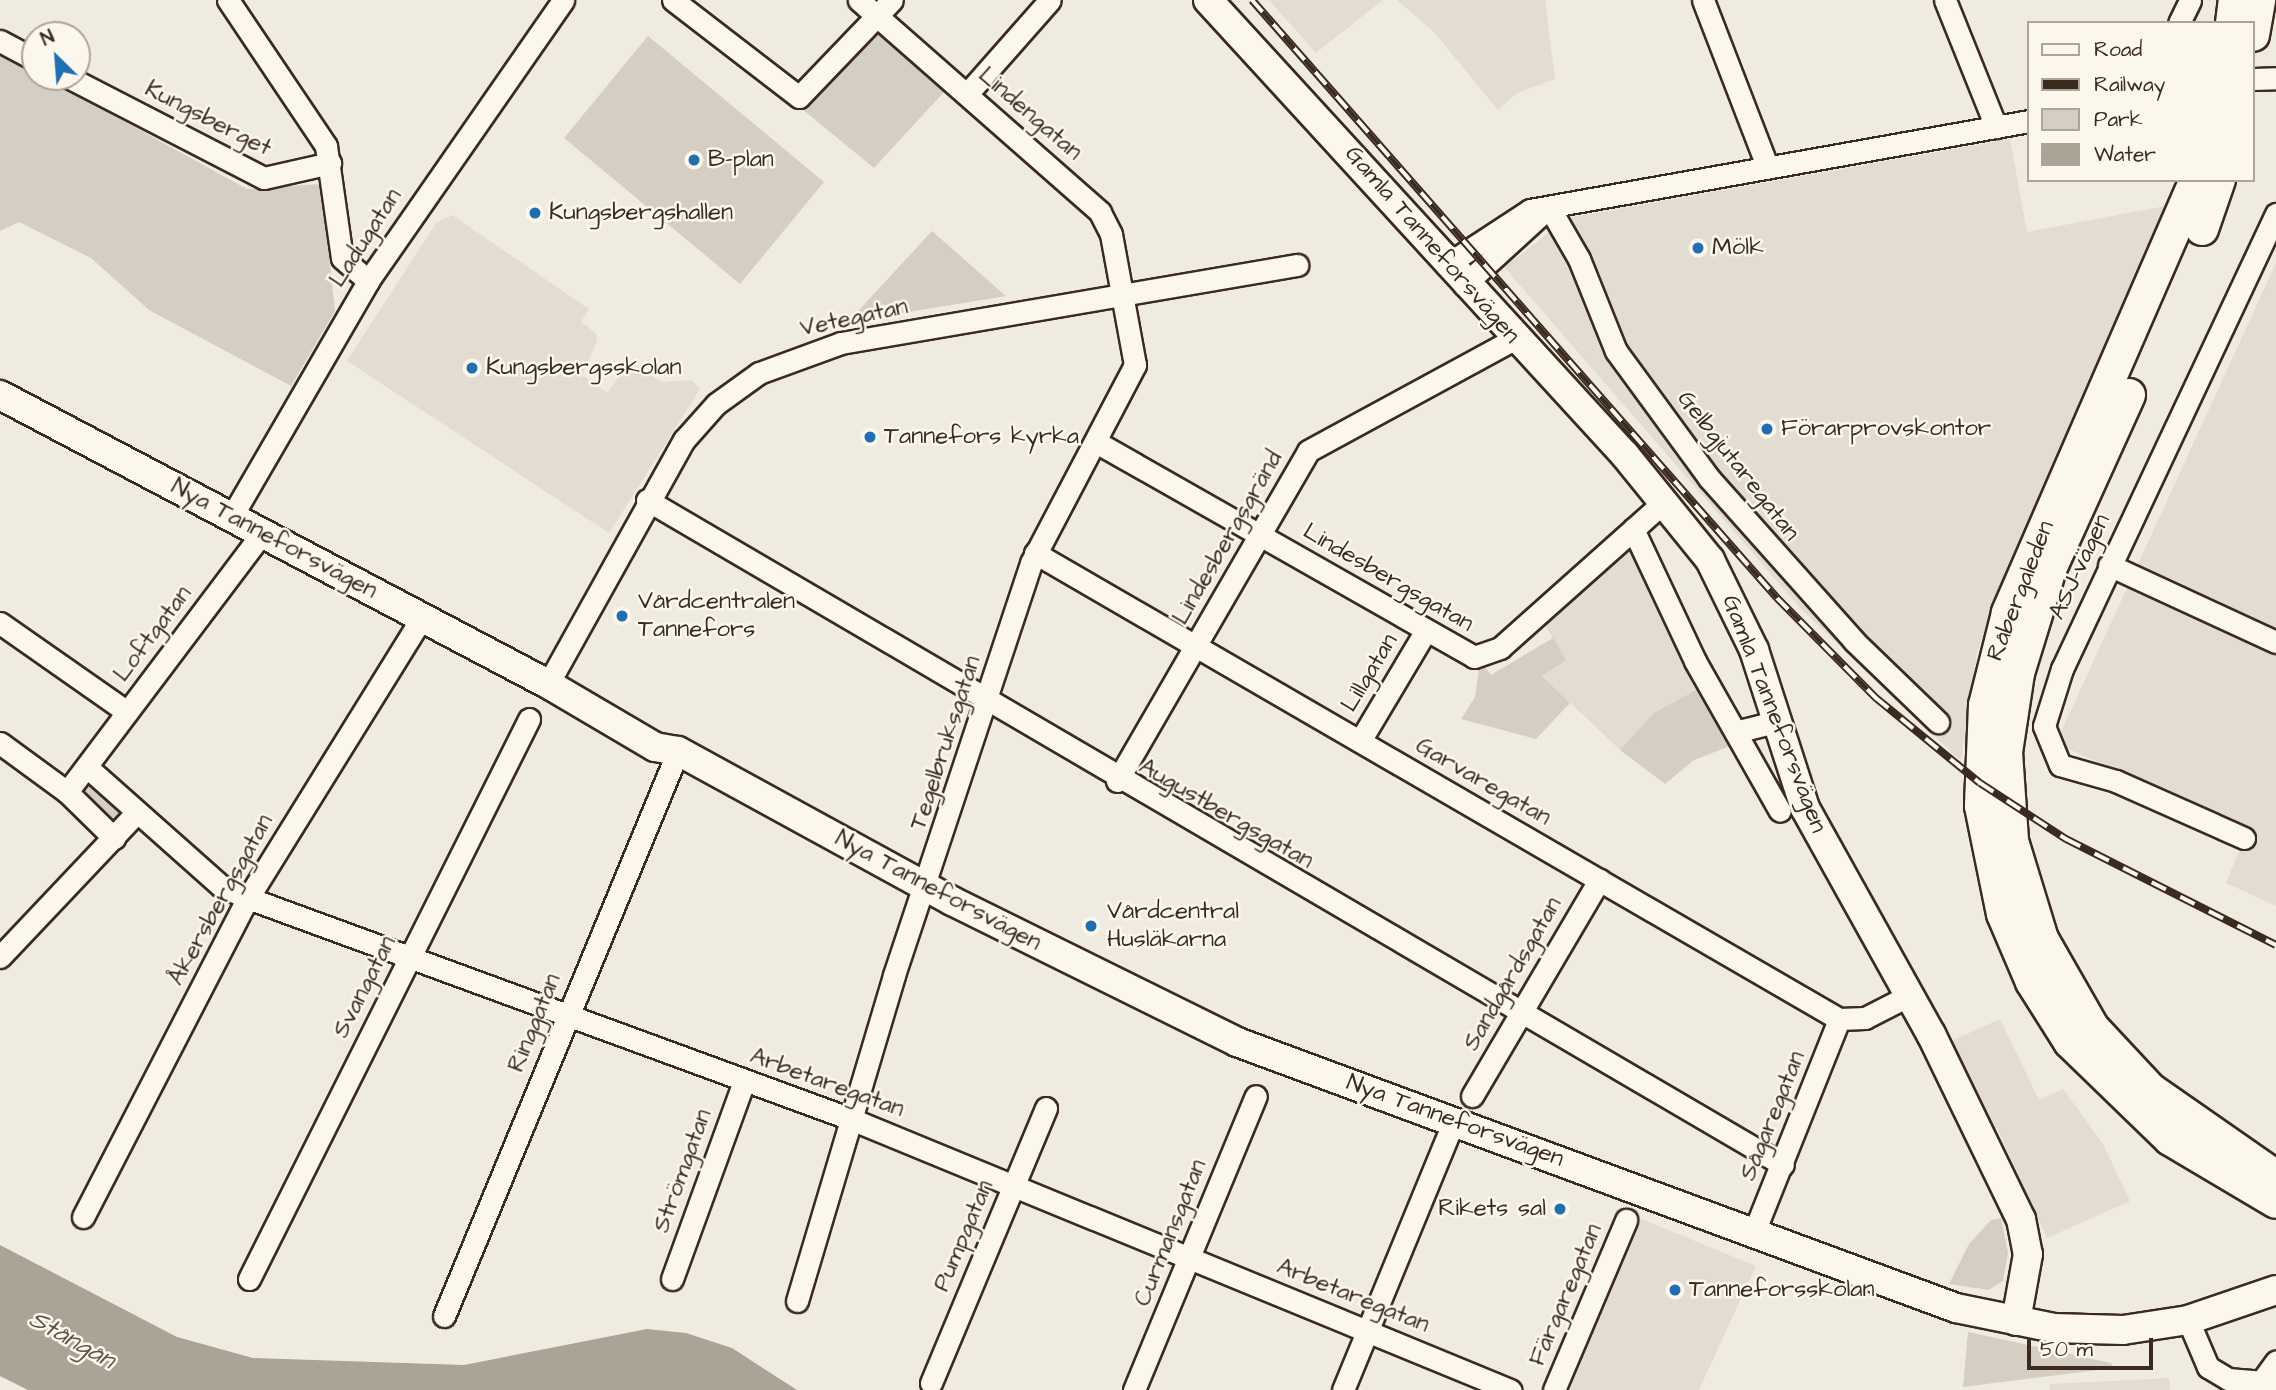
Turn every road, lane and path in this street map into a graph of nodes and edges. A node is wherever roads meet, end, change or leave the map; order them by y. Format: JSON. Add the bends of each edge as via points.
{"nodes":[{"id":1,"x":228,"y":0,"type":"edge"},
{"id":2,"x":563,"y":0,"type":"edge"},
{"id":3,"x":673,"y":0,"type":"edge"},
{"id":4,"x":859,"y":0,"type":"edge"},
{"id":5,"x":892,"y":0,"type":"edge"},
{"id":6,"x":1050,"y":0,"type":"edge"},
{"id":7,"x":1208,"y":0,"type":"edge"},
{"id":8,"x":1703,"y":0,"type":"edge"},
{"id":9,"x":1945,"y":0,"type":"edge"},
{"id":10,"x":2190,"y":0,"type":"edge"},
{"id":11,"x":2235,"y":0,"type":"edge"},
{"id":12,"x":2259,"y":0,"type":"edge"},
{"id":13,"x":877,"y":16,"type":"junction"},
{"id":14,"x":2180,"y":21,"type":"edge"},
{"id":15,"x":2232,"y":21,"type":"edge"},
{"id":16,"x":2255,"y":23,"type":"edge"},
{"id":17,"x":0,"y":41,"type":"edge"},
{"id":18,"x":21,"y":52,"type":"edge"},
{"id":19,"x":2276,"y":78,"type":"edge"},
{"id":20,"x":2255,"y":79,"type":"edge"},
{"id":21,"x":91,"y":89,"type":"edge"},
{"id":22,"x":968,"y":94,"type":"junction"},
{"id":23,"x":2028,"y":121,"type":"edge"},
{"id":24,"x":1996,"y":127,"type":"junction"},
{"id":25,"x":330,"y":163,"type":"junction"},
{"id":26,"x":1767,"y":166,"type":"junction"},
{"id":27,"x":2195,"y":182,"type":"edge"},
{"id":28,"x":2218,"y":182,"type":"edge"},
{"id":29,"x":1549,"y":207,"type":"junction"},
{"id":30,"x":2276,"y":214,"type":"edge"},
{"id":31,"x":1297,"y":265,"type":"dead end"},
{"id":32,"x":1455,"y":275,"type":"junction"},
{"id":33,"x":368,"y":281,"type":"junction"},
{"id":34,"x":1123,"y":295,"type":"junction"},
{"id":35,"x":1514,"y":339,"type":"junction"},
{"id":36,"x":0,"y":395,"type":"edge"},
{"id":37,"x":1096,"y":442,"type":"junction"},
{"id":38,"x":647,"y":500,"type":"junction"},
{"id":39,"x":1665,"y":501,"type":"junction"},
{"id":40,"x":232,"y":516,"type":"junction"},
{"id":41,"x":1633,"y":529,"type":"junction"},
{"id":42,"x":262,"y":533,"type":"junction"},
{"id":43,"x":1261,"y":536,"type":"junction"},
{"id":44,"x":1035,"y":553,"type":"junction"},
{"id":45,"x":2109,"y":565,"type":"junction"},
{"id":46,"x":422,"y":617,"type":"junction"},
{"id":47,"x":0,"y":623,"type":"edge"},
{"id":48,"x":1424,"y":632,"type":"junction"},
{"id":49,"x":2276,"y":642,"type":"edge"},
{"id":50,"x":1196,"y":647,"type":"junction"},
{"id":51,"x":548,"y":684,"type":"junction"},
{"id":52,"x":985,"y":703,"type":"junction"},
{"id":53,"x":127,"y":712,"type":"junction"},
{"id":54,"x":529,"y":719,"type":"dead end"},
{"id":55,"x":1776,"y":722,"type":"junction"},
{"id":56,"x":1938,"y":722,"type":"dead end"},
{"id":57,"x":1740,"y":731,"type":"junction"},
{"id":58,"x":1360,"y":741,"type":"junction"},
{"id":59,"x":0,"y":743,"type":"edge"},
{"id":60,"x":678,"y":751,"type":"junction"},
{"id":61,"x":87,"y":767,"type":"junction"},
{"id":62,"x":1117,"y":781,"type":"junction"},
{"id":63,"x":67,"y":792,"type":"junction"},
{"id":64,"x":1780,"y":811,"type":"dead end"},
{"id":65,"x":137,"y":812,"type":"junction"},
{"id":66,"x":114,"y":838,"type":"junction"},
{"id":67,"x":2245,"y":838,"type":"dead end"},
{"id":68,"x":1599,"y":880,"type":"junction"},
{"id":69,"x":925,"y":888,"type":"junction"},
{"id":70,"x":248,"y":898,"type":"junction"},
{"id":71,"x":0,"y":957,"type":"edge"},
{"id":72,"x":410,"y":958,"type":"junction"},
{"id":73,"x":1910,"y":995,"type":"junction"},
{"id":74,"x":567,"y":1012,"type":"junction"},
{"id":75,"x":1519,"y":1014,"type":"junction"},
{"id":76,"x":1839,"y":1019,"type":"junction"},
{"id":77,"x":744,"y":1081,"type":"junction"},
{"id":78,"x":1256,"y":1096,"type":"dead end"},
{"id":79,"x":1472,"y":1096,"type":"dead end"},
{"id":80,"x":1046,"y":1108,"type":"dead end"},
{"id":81,"x":851,"y":1119,"type":"junction"},
{"id":82,"x":1454,"y":1121,"type":"junction"},
{"id":83,"x":1783,"y":1165,"type":"junction"},
{"id":84,"x":2276,"y":1177,"type":"edge"},
{"id":85,"x":1014,"y":1185,"type":"junction"},
{"id":86,"x":2276,"y":1202,"type":"edge"},
{"id":87,"x":83,"y":1217,"type":"dead end"},
{"id":88,"x":1626,"y":1220,"type":"dead end"},
{"id":89,"x":1754,"y":1232,"type":"junction"},
{"id":90,"x":1189,"y":1257,"type":"junction"},
{"id":91,"x":248,"y":1279,"type":"dead end"},
{"id":92,"x":672,"y":1279,"type":"dead end"},
{"id":93,"x":2276,"y":1290,"type":"edge"},
{"id":94,"x":797,"y":1301,"type":"dead end"},
{"id":95,"x":444,"y":1316,"type":"dead end"},
{"id":96,"x":2188,"y":1320,"type":"junction"},
{"id":97,"x":2016,"y":1321,"type":"junction"},
{"id":98,"x":1369,"y":1329,"type":"junction"},
{"id":99,"x":2276,"y":1361,"type":"edge"},
{"id":100,"x":931,"y":1383,"type":"dead end"},
{"id":101,"x":2262,"y":1385,"type":"edge"},
{"id":102,"x":1134,"y":1390,"type":"edge"},
{"id":103,"x":1343,"y":1390,"type":"edge"},
{"id":104,"x":1510,"y":1390,"type":"edge"},
{"id":105,"x":1554,"y":1390,"type":"edge"}],
"edges":[{"from":1,"to":25,"type":"street","via":[[323,140]]},
{"from":2,"to":33,"type":"street","name":"Ladugatan"},
{"from":3,"to":13,"type":"street","via":[[799,97]]},
{"from":4,"to":13,"type":"street","name":"Lindengatan"},
{"from":5,"to":13,"type":"street"},
{"from":6,"to":22,"type":"street"},
{"from":7,"to":32,"type":"main road","name":"Gamla Tanneforsvägen"},
{"from":8,"to":26,"type":"street"},
{"from":9,"to":24,"type":"street"},
{"from":10,"to":14,"type":"street"},
{"from":11,"to":15,"type":"main road"},
{"from":12,"to":16,"type":"main road"},
{"from":13,"to":22,"type":"street","name":"Lindengatan"},
{"from":17,"to":18,"type":"street"},
{"from":19,"to":20,"type":"street"},
{"from":21,"to":25,"type":"street","name":"Kungsberget","via":[[264,178]]},
{"from":22,"to":34,"type":"street","name":"Lindengatan","via":[[1100,212]]},
{"from":23,"to":24,"type":"street"},
{"from":24,"to":26,"type":"street"},
{"from":25,"to":33,"type":"street","via":[[342,258]]},
{"from":26,"to":29,"type":"street"},
{"from":27,"to":86,"type":"main road","name":"Råbergaleden","via":[[2008,613],[1984,705],[1981,806],[2003,914],[2032,982],[2070,1042],[2170,1139]]},
{"from":28,"to":84,"type":"main road","name":"Råbergaleden","via":[[2033,617],[2011,709],[2008,802],[2029,907],[2093,1028],[2150,1089]]},
{"from":29,"to":32,"type":"street"},
{"from":29,"to":56,"type":"street","name":"Gelbgjutaregatan","via":[[1580,258],[1616,351],[1709,478],[1845,632]]},
{"from":30,"to":45,"type":"street","name":"ASJ-vägen"},
{"from":31,"to":34,"type":"street","name":"Vetegatan"},
{"from":32,"to":35,"type":"main road","name":"Gamla Tanneforsvägen"},
{"from":33,"to":40,"type":"street","name":"Ladugatan","via":[[294,400]]},
{"from":34,"to":37,"type":"street","name":"Tegelbruksgatan","via":[[1135,365]]},
{"from":34,"to":38,"type":"street","name":"Vetegatan","via":[[841,343],[783,362],[716,404],[684,440]]},
{"from":35,"to":39,"type":"main road","name":"Gamla Tanneforsvägen"},
{"from":35,"to":43,"type":"street","name":"Lindesbergsgränd","via":[[1308,451]]},
{"from":36,"to":40,"type":"main road","name":"Nya Tanneforsvägen"},
{"from":37,"to":43,"type":"street","name":"Lindesbergsgatan"},
{"from":37,"to":44,"type":"street","name":"Tegelbruksgatan"},
{"from":38,"to":51,"type":"street","name":"Vetegatan"},
{"from":38,"to":52,"type":"street","name":"Augustbergsgatan"},
{"from":39,"to":41,"type":"street","name":"Lindesbergsgatan"},
{"from":39,"to":55,"type":"main road","name":"Gamla Tanneforsvägen","via":[[1725,584]]},
{"from":40,"to":42,"type":"main road","name":"Nya Tanneforsvägen"},
{"from":41,"to":48,"type":"street","name":"Lindesbergsgatan","via":[[1492,654],[1474,657]]},
{"from":41,"to":57,"type":"street","via":[[1695,661]]},
{"from":42,"to":46,"type":"main road","name":"Nya Tanneforsvägen"},
{"from":42,"to":53,"type":"street","name":"Loftgatan"},
{"from":43,"to":48,"type":"street","name":"Lindesbergsgatan"},
{"from":43,"to":50,"type":"street","name":"Lindesbergsgränd"},
{"from":44,"to":50,"type":"street","name":"Garvaregatan"},
{"from":44,"to":52,"type":"street","name":"Tegelbruksgatan"},
{"from":45,"to":49,"type":"street"},
{"from":45,"to":67,"type":"street","name":"ASJ-vägen","via":[[2054,689],[2044,726],[2051,754],[2072,771],[2116,781]]},
{"from":46,"to":51,"type":"main road","name":"Nya Tanneforsvägen"},
{"from":46,"to":70,"type":"street","name":"Åkersbergsgatan"},
{"from":47,"to":53,"type":"street"},
{"from":48,"to":58,"type":"street","name":"Lillgatan"},
{"from":50,"to":58,"type":"street","name":"Garvaregatan"},
{"from":50,"to":62,"type":"street","name":"Lindesbergsgränd"},
{"from":51,"to":60,"type":"main road","name":"Nya Tanneforsvägen","via":[[589,695],[662,734]]},
{"from":52,"to":62,"type":"street","name":"Augustbergsgatan"},
{"from":52,"to":69,"type":"street","name":"Tegelbruksgatan"},
{"from":53,"to":61,"type":"street","name":"Loftgatan"},
{"from":54,"to":72,"type":"street","name":"Svangatan"},
{"from":55,"to":57,"type":"street"},
{"from":55,"to":73,"type":"main road","name":"Gamla Tanneforsvägen","via":[[1805,808]]},
{"from":57,"to":64,"type":"street"},
{"from":58,"to":68,"type":"street","name":"Garvaregatan"},
{"from":59,"to":63,"type":"street"},
{"from":60,"to":69,"type":"main road","name":"Nya Tanneforsvägen"},
{"from":60,"to":74,"type":"street","name":"Ringgatan"},
{"from":61,"to":63,"type":"street"},
{"from":61,"to":65,"type":"street","name":"Arbetaregatan"},
{"from":62,"to":75,"type":"street","name":"Augustbergsgatan"},
{"from":63,"to":66,"type":"street"},
{"from":65,"to":66,"type":"street"},
{"from":65,"to":70,"type":"street","name":"Arbetaregatan","via":[[221,886]]},
{"from":66,"to":71,"type":"street"},
{"from":68,"to":75,"type":"street","name":"Sandgårdsgatan"},
{"from":68,"to":76,"type":"street","name":"Garvaregatan"},
{"from":69,"to":81,"type":"street","name":"Tegelbruksgatan"},
{"from":69,"to":82,"type":"main road","name":"Nya Tanneforsvägen","via":[[1237,1042]]},
{"from":70,"to":72,"type":"street","name":"Arbetaregatan"},
{"from":70,"to":87,"type":"street","name":"Åkersbergsgatan"},
{"from":72,"to":74,"type":"street","name":"Arbetaregatan"},
{"from":72,"to":91,"type":"street","name":"Svangatan"},
{"from":73,"to":76,"type":"street","via":[[1865,1018]]},
{"from":73,"to":97,"type":"main road","name":"Gamla Tanneforsvägen","via":[[2021,1219],[2028,1254]]},
{"from":74,"to":77,"type":"street","name":"Arbetaregatan"},
{"from":74,"to":95,"type":"street","name":"Ringgatan"},
{"from":75,"to":79,"type":"street","name":"Sandgårdsgatan"},
{"from":75,"to":83,"type":"street","name":"Augustbergsgatan"},
{"from":76,"to":83,"type":"street","name":"Sågaregatan"},
{"from":77,"to":81,"type":"street","name":"Arbetaregatan"},
{"from":77,"to":92,"type":"street","name":"Strömgatan"},
{"from":78,"to":90,"type":"street","name":"Curmansgatan"},
{"from":80,"to":85,"type":"street","name":"Pumpgatan"},
{"from":81,"to":85,"type":"street","name":"Arbetaregatan"},
{"from":81,"to":94,"type":"street","name":"Tegelbruksgatan"},
{"from":82,"to":89,"type":"main road","name":"Nya Tanneforsvägen"},
{"from":82,"to":98,"type":"street"},
{"from":83,"to":89,"type":"street","name":"Sågaregatan"},
{"from":85,"to":90,"type":"street","name":"Arbetaregatan"},
{"from":85,"to":100,"type":"street","name":"Pumpgatan"},
{"from":88,"to":105,"type":"street","name":"Färgaregatan"},
{"from":89,"to":97,"type":"main road","name":"Nya Tanneforsvägen","via":[[1905,1291]]},
{"from":90,"to":98,"type":"street","name":"Arbetaregatan"},
{"from":90,"to":102,"type":"street","name":"Curmansgatan"},
{"from":93,"to":96,"type":"main road","name":"Nya Tanneforsvägen"},
{"from":96,"to":97,"type":"main road","name":"Nya Tanneforsvägen","via":[[2094,1331]]},
{"from":96,"to":101,"type":"street","via":[[2208,1367]]},
{"from":98,"to":103,"type":"street"},
{"from":98,"to":104,"type":"street","name":"Arbetaregatan"},
{"from":99,"to":101,"type":"street"}]}
